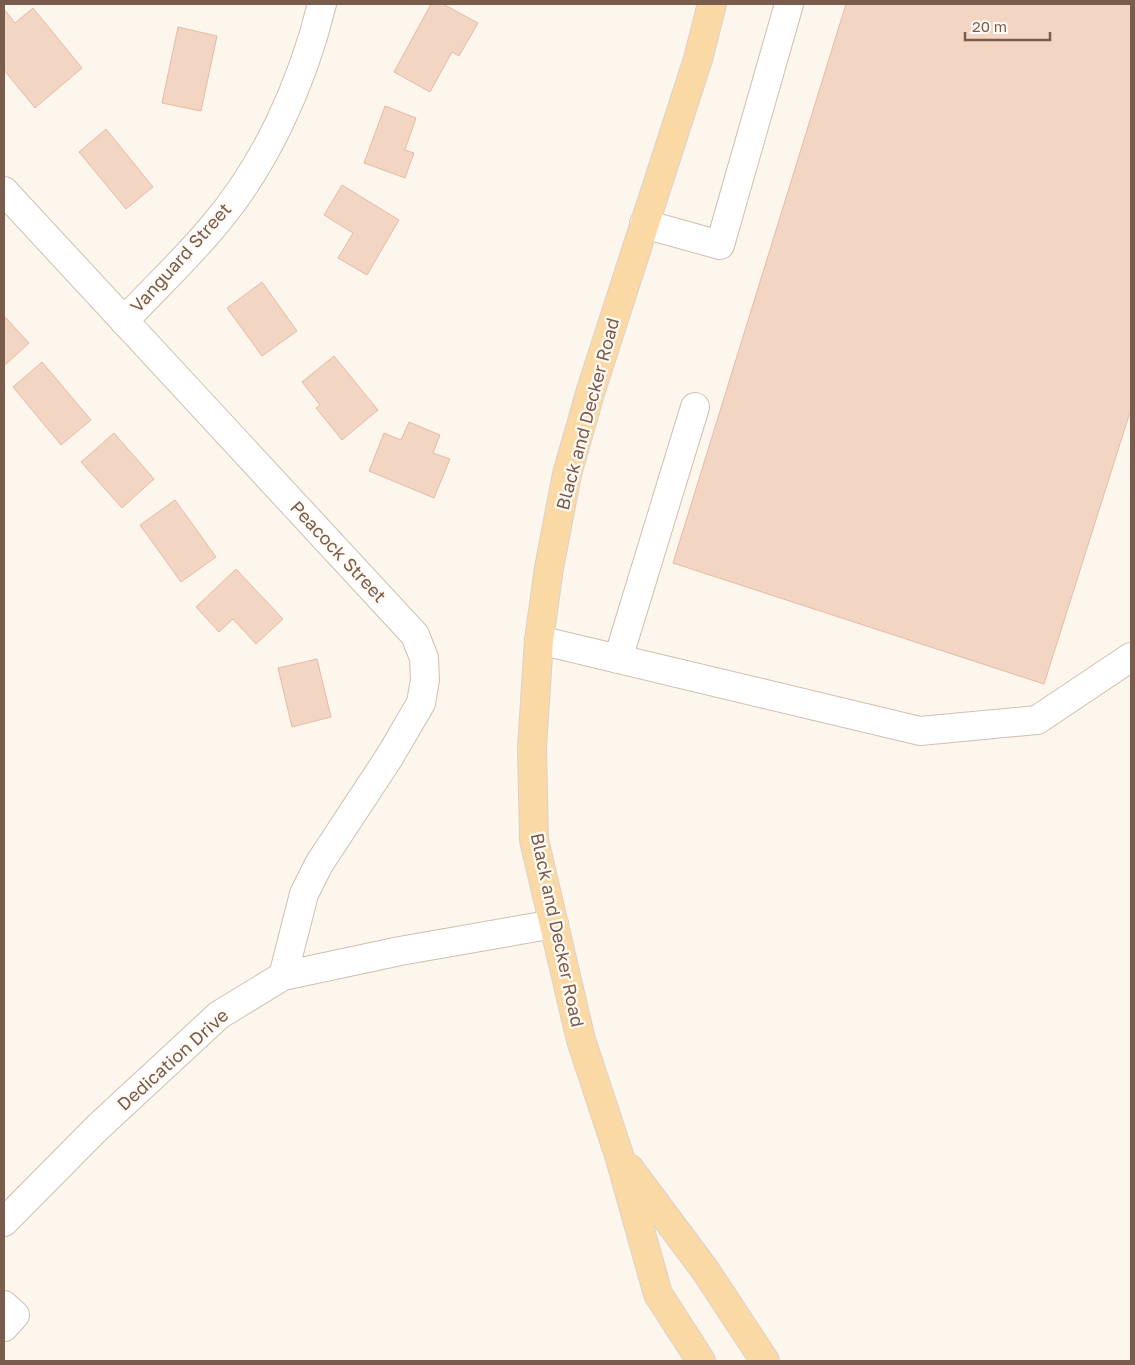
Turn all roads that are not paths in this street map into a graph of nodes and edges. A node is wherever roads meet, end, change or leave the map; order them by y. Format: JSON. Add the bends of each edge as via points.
{"nodes":[{"id":1,"x":322,"y":4,"type":"edge"},
{"id":2,"x":712,"y":4,"type":"edge"},
{"id":3,"x":789,"y":4,"type":"edge"},
{"id":4,"x":4,"y":191,"type":"edge"},
{"id":5,"x":644,"y":224,"type":"junction"},
{"id":6,"x":124,"y":321,"type":"junction"},
{"id":7,"x":696,"y":407,"type":"dead end"},
{"id":8,"x":540,"y":640,"type":"junction"},
{"id":9,"x":1131,"y":657,"type":"edge"},
{"id":10,"x":618,"y":659,"type":"junction"},
{"id":11,"x":554,"y":924,"type":"junction"},
{"id":12,"x":283,"y":976,"type":"junction"},
{"id":13,"x":619,"y":1155,"type":"junction"},
{"id":14,"x":4,"y":1222,"type":"edge"},
{"id":15,"x":4,"y":1305,"type":"edge"},
{"id":16,"x":4,"y":1327,"type":"edge"},
{"id":17,"x":701,"y":1361,"type":"edge"},
{"id":18,"x":765,"y":1361,"type":"edge"}],
"edges":[{"from":1,"to":6,"type":"street","name":"Vanguard Street","via":[[299,77],[276,129],[245,184],[211,230]]},
{"from":2,"to":5,"type":"main road","name":"Black and Decker Road","via":[[698,59]]},
{"from":3,"to":5,"type":"street","via":[[720,245]]},
{"from":4,"to":6,"type":"street","name":"Peacock Street"},
{"from":5,"to":8,"type":"main road","name":"Black and Decker Road","via":[[567,474],[549,568]]},
{"from":6,"to":12,"type":"street","name":"Peacock Street","via":[[416,635],[424,658],[422,703],[315,871],[304,894]]},
{"from":7,"to":10,"type":"street"},
{"from":8,"to":10,"type":"street"},
{"from":8,"to":11,"type":"main road","name":"Black and Decker Road","via":[[532,747],[534,840]]},
{"from":9,"to":10,"type":"street","via":[[1037,720],[920,731]]},
{"from":11,"to":12,"type":"street","name":"Dedication Drive","via":[[400,951]]},
{"from":11,"to":13,"type":"main road","name":"Black and Decker Road","via":[[581,1040]]},
{"from":12,"to":14,"type":"street","name":"Dedication Drive","via":[[219,1015],[97,1128]]},
{"from":13,"to":17,"type":"main road","name":"Black and Decker Road","via":[[658,1294]]},
{"from":13,"to":18,"type":"main road","name":"Black and Decker Road","via":[[705,1270]]},
{"from":15,"to":16,"type":"street","via":[[15,1315]]}]}
